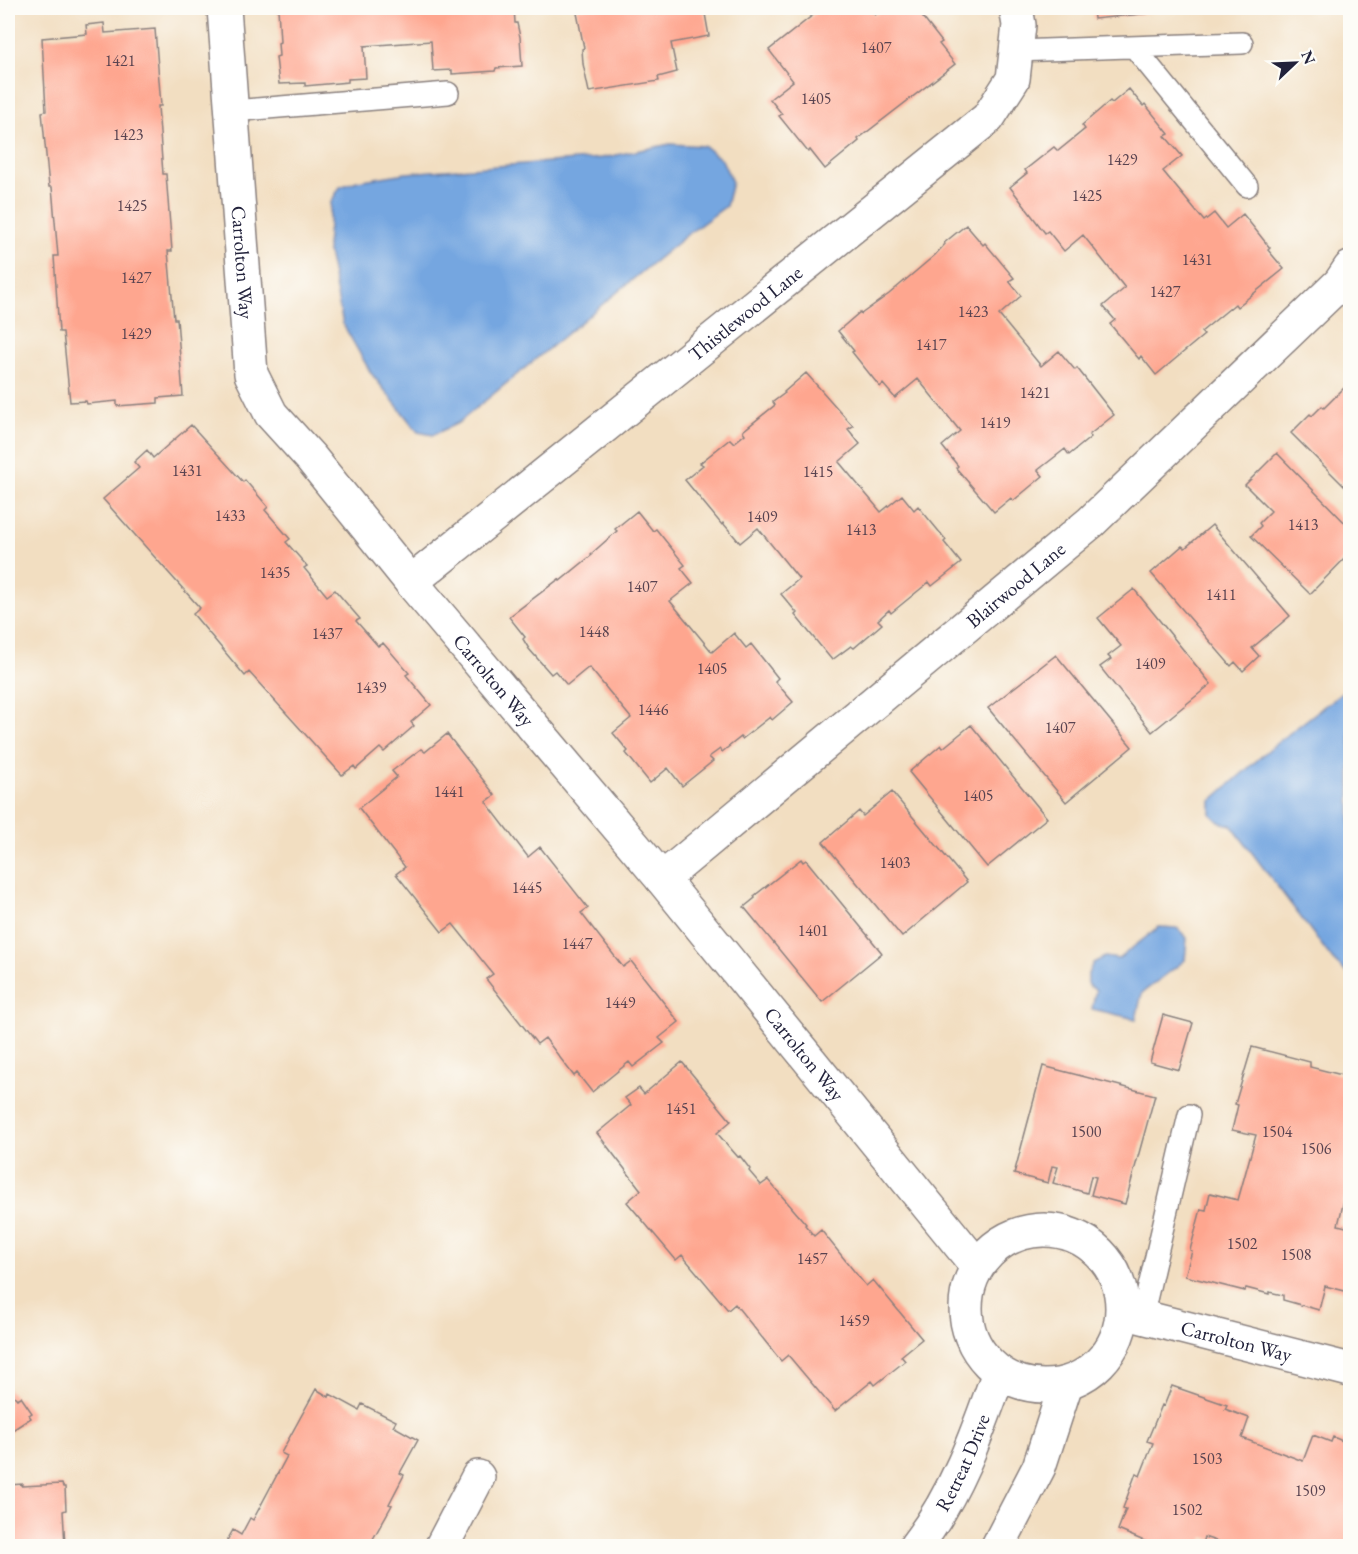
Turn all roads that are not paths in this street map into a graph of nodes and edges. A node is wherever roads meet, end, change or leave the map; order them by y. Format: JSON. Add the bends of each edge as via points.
{"nodes":[{"id":1,"x":224,"y":8,"type":"edge"},
{"id":2,"x":1016,"y":8,"type":"edge"},
{"id":3,"x":1242,"y":43,"type":"dead end"},
{"id":4,"x":1134,"y":47,"type":"junction"},
{"id":5,"x":1016,"y":51,"type":"junction"},
{"id":6,"x":448,"y":93,"type":"dead end"},
{"id":7,"x":232,"y":111,"type":"junction"},
{"id":8,"x":1247,"y":186,"type":"dead end"},
{"id":9,"x":1350,"y":268,"type":"edge"},
{"id":10,"x":411,"y":582,"type":"junction"},
{"id":11,"x":662,"y":879,"type":"junction"},
{"id":12,"x":1189,"y":1115,"type":"dead end"},
{"id":13,"x":977,"y":1266,"type":"junction"},
{"id":14,"x":1133,"y":1314,"type":"junction"},
{"id":15,"x":1350,"y":1370,"type":"edge"},
{"id":16,"x":999,"y":1372,"type":"junction"},
{"id":17,"x":1066,"y":1384,"type":"junction"},
{"id":18,"x":478,"y":1477,"type":"dead end"},
{"id":19,"x":442,"y":1546,"type":"edge"},
{"id":20,"x":916,"y":1546,"type":"edge"},
{"id":21,"x":998,"y":1546,"type":"edge"}],
"edges":[{"from":1,"to":7,"type":"street","name":"Carrolton Way"},
{"from":2,"to":5,"type":"street","name":"Thistlewood Lane"},
{"from":3,"to":4,"type":"lane"},
{"from":4,"to":5,"type":"lane"},
{"from":4,"to":8,"type":"lane"},
{"from":5,"to":10,"type":"street","name":"Thistlewood Lane","via":[[1013,79],[988,118]]},
{"from":6,"to":7,"type":"lane"},
{"from":7,"to":10,"type":"street","name":"Carrolton Way","via":[[251,374],[271,414]]},
{"from":9,"to":11,"type":"street","name":"Blairwood Lane","via":[[1341,283],[1090,522]]},
{"from":10,"to":11,"type":"street","name":"Carrolton Way"},
{"from":11,"to":13,"type":"street","name":"Carrolton Way"},
{"from":12,"to":14,"type":"lane"},
{"from":13,"to":14,"type":"street","via":[[994,1247],[1016,1234],[1042,1228],[1067,1232],[1091,1244],[1109,1263]]},
{"from":13,"to":16,"type":"street","via":[[968,1289],[970,1335],[982,1356]]},
{"from":14,"to":15,"type":"street","name":"Carrolton Way"},
{"from":14,"to":17,"type":"street","via":[[1106,1357],[1088,1373]]},
{"from":16,"to":17,"type":"street","via":[[1020,1383]]},
{"from":16,"to":20,"type":"street","name":"Retreat Drive","via":[[968,1457]]},
{"from":17,"to":21,"type":"street","via":[[1039,1467]]},
{"from":18,"to":19,"type":"street"}]}
